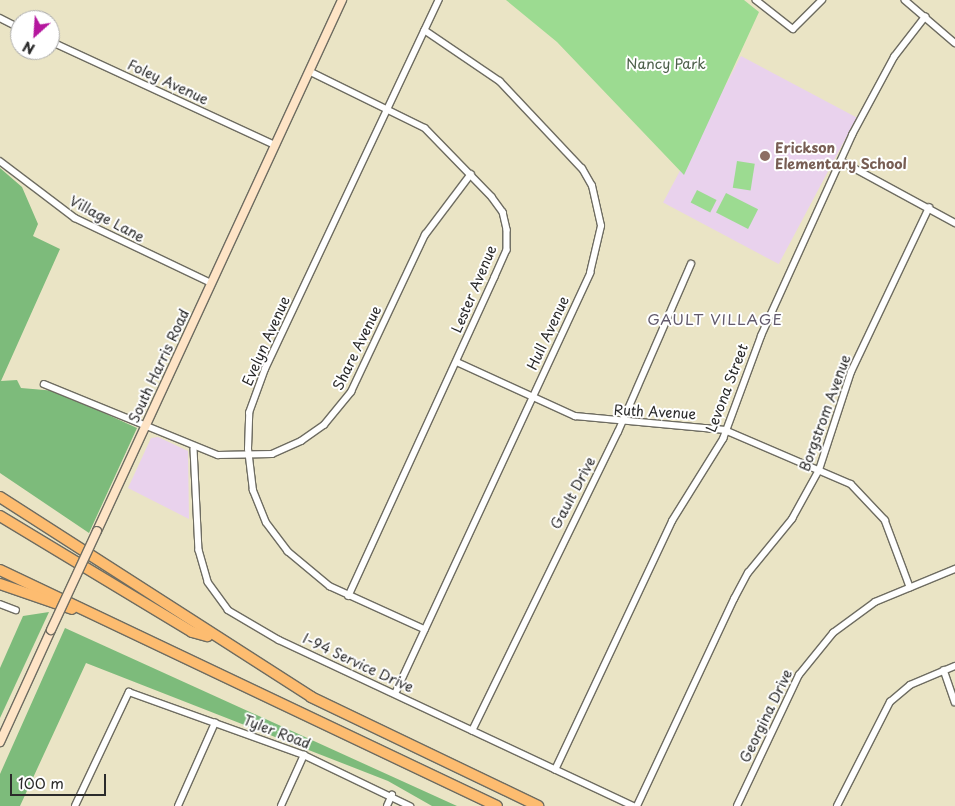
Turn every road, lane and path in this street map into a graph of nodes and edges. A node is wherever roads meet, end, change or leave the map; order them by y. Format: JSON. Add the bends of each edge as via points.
{"nodes":[{"id":1,"x":342,"y":0,"type":"edge"},
{"id":2,"x":440,"y":0,"type":"edge"},
{"id":3,"x":756,"y":0,"type":"edge"},
{"id":4,"x":822,"y":0,"type":"edge"},
{"id":5,"x":905,"y":0,"type":"edge"},
{"id":6,"x":926,"y":18,"type":"junction"},
{"id":7,"x":426,"y":31,"type":"junction"},
{"id":8,"x":955,"y":43,"type":"edge"},
{"id":9,"x":60,"y":46,"type":"edge"},
{"id":10,"x":309,"y":71,"type":"junction"},
{"id":11,"x":388,"y":107,"type":"junction"},
{"id":12,"x":275,"y":145,"type":"junction"},
{"id":13,"x":0,"y":161,"type":"edge"},
{"id":14,"x":841,"y":161,"type":"junction"},
{"id":15,"x":471,"y":174,"type":"junction"},
{"id":16,"x":929,"y":208,"type":"junction"},
{"id":17,"x":955,"y":223,"type":"edge"},
{"id":18,"x":691,"y":264,"type":"dead end"},
{"id":19,"x":211,"y":283,"type":"junction"},
{"id":20,"x":457,"y":362,"type":"junction"},
{"id":21,"x":44,"y":384,"type":"dead end"},
{"id":22,"x":532,"y":396,"type":"junction"},
{"id":23,"x":622,"y":424,"type":"junction"},
{"id":24,"x":144,"y":426,"type":"junction"},
{"id":25,"x":726,"y":430,"type":"junction"},
{"id":26,"x":194,"y":449,"type":"junction"},
{"id":27,"x":248,"y":456,"type":"junction"},
{"id":28,"x":819,"y":470,"type":"junction"},
{"id":29,"x":0,"y":497,"type":"edge"},
{"id":30,"x":0,"y":516,"type":"edge"},
{"id":31,"x":955,"y":569,"type":"edge"},
{"id":32,"x":0,"y":570,"type":"edge"},
{"id":33,"x":0,"y":584,"type":"edge"},
{"id":34,"x":910,"y":587,"type":"junction"},
{"id":35,"x":349,"y":596,"type":"junction"},
{"id":36,"x":0,"y":604,"type":"edge"},
{"id":37,"x":16,"y":610,"type":"dead end"},
{"id":38,"x":88,"y":611,"type":"junction"},
{"id":39,"x":425,"y":630,"type":"junction"},
{"id":40,"x":215,"y":638,"type":"junction"},
{"id":41,"x":955,"y":666,"type":"edge"},
{"id":42,"x":944,"y":670,"type":"junction"},
{"id":43,"x":395,"y":694,"type":"junction"},
{"id":44,"x":955,"y":702,"type":"edge"},
{"id":45,"x":215,"y":723,"type":"junction"},
{"id":46,"x":472,"y":730,"type":"junction"},
{"id":47,"x":0,"y":742,"type":"edge"},
{"id":48,"x":304,"y":755,"type":"junction"},
{"id":49,"x":555,"y":770,"type":"junction"},
{"id":50,"x":392,"y":796,"type":"junction"},
{"id":51,"x":75,"y":806,"type":"edge"},
{"id":52,"x":178,"y":806,"type":"edge"},
{"id":53,"x":281,"y":806,"type":"edge"},
{"id":54,"x":387,"y":806,"type":"edge"},
{"id":55,"x":410,"y":806,"type":"edge"},
{"id":56,"x":497,"y":806,"type":"edge"},
{"id":57,"x":538,"y":806,"type":"edge"},
{"id":58,"x":633,"y":806,"type":"edge"},
{"id":59,"x":637,"y":806,"type":"edge"},
{"id":60,"x":737,"y":806,"type":"edge"},
{"id":61,"x":837,"y":806,"type":"edge"}],
"edges":[{"from":1,"to":10,"type":"main road","name":"South Harris Road"},
{"from":2,"to":7,"type":"street","name":"Evelyn Avenue"},
{"from":3,"to":4,"type":"street","via":[[793,29]]},
{"from":5,"to":6,"type":"street"},
{"from":6,"to":8,"type":"street"},
{"from":6,"to":14,"type":"street","name":"Levona Street","via":[[894,57]]},
{"from":7,"to":11,"type":"street","name":"Evelyn Avenue"},
{"from":7,"to":22,"type":"street","name":"Hull Avenue","via":[[500,82],[582,169],[598,204],[598,252]]},
{"from":9,"to":12,"type":"street","name":"Foley Avenue"},
{"from":10,"to":11,"type":"street","name":"Lester Avenue"},
{"from":10,"to":12,"type":"main road","name":"South Harris Road"},
{"from":11,"to":15,"type":"street","name":"Lester Avenue","via":[[425,128]]},
{"from":11,"to":27,"type":"street","name":"Evelyn Avenue","via":[[256,392],[250,413]]},
{"from":12,"to":19,"type":"main road","name":"South Harris Road"},
{"from":13,"to":19,"type":"street","name":"Village Lane","via":[[75,218]]},
{"from":14,"to":16,"type":"street"},
{"from":14,"to":25,"type":"street","name":"Levona Street","via":[[761,336]]},
{"from":15,"to":20,"type":"street","name":"Lester Avenue","via":[[503,212],[507,250]]},
{"from":15,"to":27,"type":"street","name":"Share Avenue","via":[[425,235],[338,411],[301,442],[272,454]]},
{"from":16,"to":17,"type":"street"},
{"from":16,"to":28,"type":"street","name":"Borgstrom Avenue","via":[[851,372]]},
{"from":18,"to":23,"type":"street","name":"Gault Drive"},
{"from":19,"to":24,"type":"main road","name":"South Harris Road"},
{"from":20,"to":22,"type":"street","name":"Ruth Avenue"},
{"from":20,"to":35,"type":"street","name":"Lester Avenue"},
{"from":21,"to":24,"type":"street","name":"Share Avenue"},
{"from":22,"to":23,"type":"street","name":"Ruth Avenue","via":[[575,416]]},
{"from":22,"to":39,"type":"street","name":"Hull Avenue"},
{"from":23,"to":25,"type":"street","name":"Ruth Avenue"},
{"from":23,"to":46,"type":"street","name":"Gault Drive"},
{"from":24,"to":26,"type":"street","name":"Share Avenue"},
{"from":24,"to":47,"type":"main road","name":"South Harris Road","bridge":true},
{"from":25,"to":28,"type":"street","name":"Ruth Avenue"},
{"from":25,"to":49,"type":"street","name":"Levona Street","via":[[705,472],[672,521]]},
{"from":26,"to":27,"type":"street","name":"Share Avenue"},
{"from":26,"to":43,"type":"street","name":"I-94 Service Drive","via":[[199,550],[216,596],[251,626]]},
{"from":27,"to":35,"type":"street","name":"Evelyn Avenue","via":[[253,491],[266,523],[306,571]]},
{"from":28,"to":34,"type":"street","name":"Ruth Avenue","via":[[857,488],[875,504]]},
{"from":28,"to":59,"type":"street","name":"Borgstrom Avenue","via":[[792,519],[748,573]]},
{"from":29,"to":40,"type":"highway"},
{"from":30,"to":40,"type":"highway","via":[[192,632]]},
{"from":31,"to":34,"type":"street","name":"Georgina Drive"},
{"from":32,"to":38,"type":"highway"},
{"from":33,"to":38,"type":"highway","via":[[66,608]]},
{"from":34,"to":60,"type":"street","name":"Georgina Drive","via":[[845,622],[810,658]]},
{"from":35,"to":39,"type":"street","name":"Evelyn Avenue"},
{"from":36,"to":37,"type":"street"},
{"from":38,"to":56,"type":"highway"},
{"from":39,"to":43,"type":"street","name":"Hull Avenue"},
{"from":40,"to":57,"type":"highway","via":[[346,716]]},
{"from":41,"to":42,"type":"street"},
{"from":42,"to":44,"type":"street"},
{"from":42,"to":61,"type":"street","via":[[910,685],[890,702]]},
{"from":43,"to":46,"type":"street","name":"I-94 Service Drive"},
{"from":45,"to":48,"type":"street","name":"Tyler Road"},
{"from":45,"to":51,"type":"street","name":"Tyler Road","via":[[129,692]]},
{"from":45,"to":52,"type":"street"},
{"from":46,"to":49,"type":"street","name":"I-94 Service Drive"},
{"from":48,"to":50,"type":"street","name":"Tyler Road"},
{"from":48,"to":53,"type":"street"},
{"from":49,"to":58,"type":"street","name":"I-94 Service Drive"},
{"from":50,"to":54,"type":"street"},
{"from":50,"to":55,"type":"street","name":"Tyler Road"}]}
